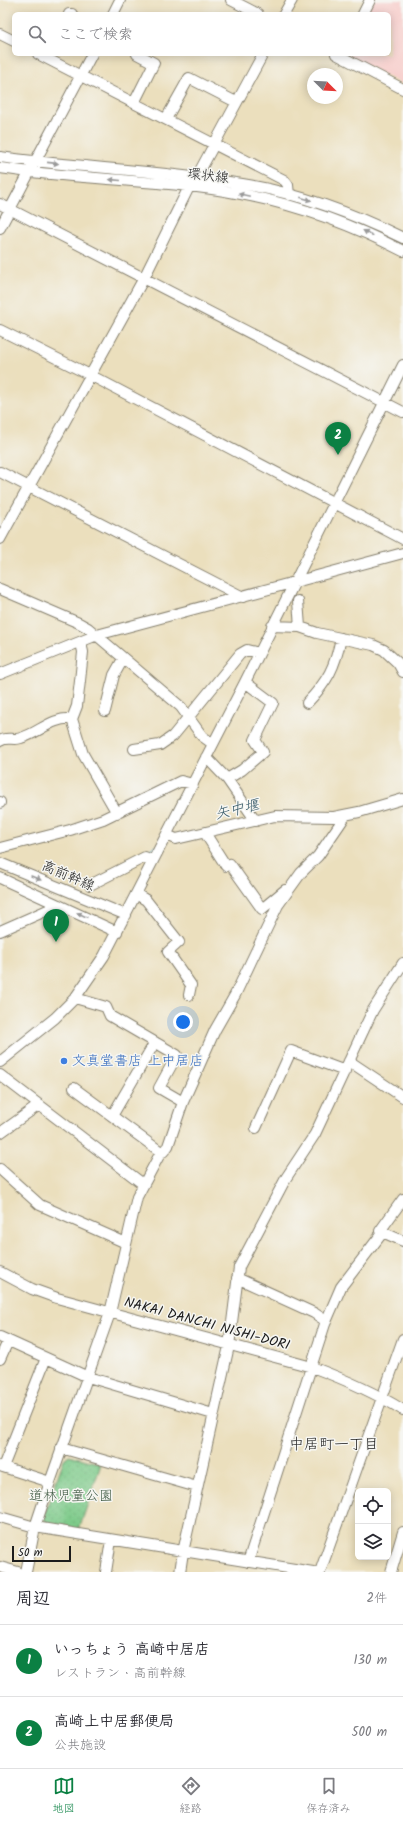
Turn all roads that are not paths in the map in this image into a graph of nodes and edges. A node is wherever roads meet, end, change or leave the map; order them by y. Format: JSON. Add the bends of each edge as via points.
{"nodes":[{"id":1,"x":120,"y":0,"type":"edge"},
{"id":2,"x":231,"y":0,"type":"edge"},
{"id":3,"x":292,"y":0,"type":"edge"},
{"id":4,"x":370,"y":0,"type":"edge"},
{"id":5,"x":114,"y":12,"type":"edge"},
{"id":6,"x":254,"y":12,"type":"edge"},
{"id":7,"x":285,"y":12,"type":"edge"},
{"id":8,"x":364,"y":12,"type":"edge"},
{"id":9,"x":0,"y":34,"type":"edge"},
{"id":10,"x":12,"y":40,"type":"edge"},
{"id":11,"x":46,"y":56,"type":"edge"},
{"id":12,"x":91,"y":56,"type":"edge"},
{"id":13,"x":141,"y":56,"type":"edge"},
{"id":14,"x":261,"y":56,"type":"edge"},
{"id":15,"x":341,"y":56,"type":"edge"},
{"id":16,"x":81,"y":76,"type":"junction"},
{"id":17,"x":403,"y":89,"type":"edge"},
{"id":18,"x":134,"y":102,"type":"junction"},
{"id":19,"x":236,"y":102,"type":"junction"},
{"id":20,"x":166,"y":119,"type":"junction"},
{"id":21,"x":214,"y":144,"type":"junction"},
{"id":22,"x":0,"y":157,"type":"edge"},
{"id":23,"x":34,"y":161,"type":"junction"},
{"id":24,"x":0,"y":168,"type":"edge"},
{"id":25,"x":28,"y":172,"type":"junction"},
{"id":26,"x":196,"y":178,"type":"junction"},
{"id":27,"x":189,"y":187,"type":"junction"},
{"id":28,"x":290,"y":194,"type":"junction"},
{"id":29,"x":0,"y":204,"type":"edge"},
{"id":30,"x":10,"y":209,"type":"junction"},
{"id":31,"x":0,"y":228,"type":"edge"},
{"id":32,"x":403,"y":238,"type":"edge"},
{"id":33,"x":403,"y":250,"type":"edge"},
{"id":34,"x":144,"y":278,"type":"junction"},
{"id":35,"x":0,"y":330,"type":"edge"},
{"id":36,"x":403,"y":365,"type":"edge"},
{"id":37,"x":90,"y":375,"type":"junction"},
{"id":38,"x":384,"y":402,"type":"junction"},
{"id":39,"x":403,"y":412,"type":"edge"},
{"id":40,"x":0,"y":472,"type":"edge"},
{"id":41,"x":28,"y":487,"type":"junction"},
{"id":42,"x":333,"y":502,"type":"junction"},
{"id":43,"x":0,"y":539,"type":"edge"},
{"id":44,"x":403,"y":539,"type":"edge"},
{"id":45,"x":403,"y":553,"type":"edge"},
{"id":46,"x":294,"y":582,"type":"junction"},
{"id":47,"x":0,"y":589,"type":"edge"},
{"id":48,"x":243,"y":597,"type":"junction"},
{"id":49,"x":298,"y":601,"type":"dead end"},
{"id":50,"x":272,"y":626,"type":"junction"},
{"id":51,"x":300,"y":626,"type":"junction"},
{"id":52,"x":97,"y":635,"type":"junction"},
{"id":53,"x":341,"y":638,"type":"junction"},
{"id":54,"x":81,"y":643,"type":"junction"},
{"id":55,"x":259,"y":653,"type":"junction"},
{"id":56,"x":123,"y":659,"type":"junction"},
{"id":57,"x":403,"y":672,"type":"edge"},
{"id":58,"x":0,"y":674,"type":"edge"},
{"id":59,"x":245,"y":682,"type":"junction"},
{"id":60,"x":307,"y":703,"type":"dead end"},
{"id":61,"x":105,"y":711,"type":"dead end"},
{"id":62,"x":188,"y":718,"type":"junction"},
{"id":63,"x":72,"y":719,"type":"junction"},
{"id":64,"x":0,"y":741,"type":"edge"},
{"id":65,"x":213,"y":744,"type":"junction"},
{"id":66,"x":134,"y":749,"type":"dead end"},
{"id":67,"x":206,"y":757,"type":"junction"},
{"id":68,"x":227,"y":779,"type":"junction"},
{"id":69,"x":193,"y":784,"type":"junction"},
{"id":70,"x":403,"y":800,"type":"edge"},
{"id":71,"x":117,"y":813,"type":"junction"},
{"id":72,"x":346,"y":815,"type":"junction"},
{"id":73,"x":256,"y":821,"type":"junction"},
{"id":74,"x":205,"y":833,"type":"junction"},
{"id":75,"x":167,"y":835,"type":"junction"},
{"id":76,"x":0,"y":848,"type":"edge"},
{"id":77,"x":153,"y":861,"type":"junction"},
{"id":78,"x":0,"y":862,"type":"edge"},
{"id":79,"x":0,"y":878,"type":"edge"},
{"id":80,"x":296,"y":881,"type":"junction"},
{"id":81,"x":90,"y":886,"type":"dead end"},
{"id":82,"x":136,"y":894,"type":"junction"},
{"id":83,"x":59,"y":905,"type":"junction"},
{"id":84,"x":126,"y":915,"type":"junction"},
{"id":85,"x":0,"y":931,"type":"edge"},
{"id":86,"x":117,"y":932,"type":"junction"},
{"id":87,"x":403,"y":963,"type":"edge"},
{"id":88,"x":189,"y":995,"type":"dead end"},
{"id":89,"x":74,"y":998,"type":"junction"},
{"id":90,"x":155,"y":1042,"type":"junction"},
{"id":91,"x":0,"y":1062,"type":"edge"},
{"id":92,"x":347,"y":1066,"type":"junction"},
{"id":93,"x":0,"y":1075,"type":"edge"},
{"id":94,"x":74,"y":1088,"type":"dead end"},
{"id":95,"x":403,"y":1097,"type":"edge"},
{"id":96,"x":183,"y":1102,"type":"junction"},
{"id":97,"x":39,"y":1105,"type":"junction"},
{"id":98,"x":112,"y":1116,"type":"junction"},
{"id":99,"x":256,"y":1128,"type":"dead end"},
{"id":100,"x":0,"y":1134,"type":"edge"},
{"id":101,"x":161,"y":1152,"type":"junction"},
{"id":102,"x":0,"y":1169,"type":"edge"},
{"id":103,"x":143,"y":1184,"type":"junction"},
{"id":104,"x":403,"y":1199,"type":"edge"},
{"id":105,"x":383,"y":1232,"type":"junction"},
{"id":106,"x":403,"y":1241,"type":"edge"},
{"id":107,"x":126,"y":1243,"type":"junction"},
{"id":108,"x":0,"y":1273,"type":"edge"},
{"id":109,"x":237,"y":1278,"type":"junction"},
{"id":110,"x":110,"y":1313,"type":"junction"},
{"id":111,"x":326,"y":1321,"type":"junction"},
{"id":112,"x":4,"y":1339,"type":"edge"},
{"id":113,"x":403,"y":1339,"type":"edge"},
{"id":114,"x":229,"y":1346,"type":"junction"},
{"id":115,"x":46,"y":1358,"type":"junction"},
{"id":116,"x":0,"y":1359,"type":"edge"},
{"id":117,"x":312,"y":1367,"type":"junction"},
{"id":118,"x":88,"y":1377,"type":"junction"},
{"id":119,"x":382,"y":1398,"type":"junction"},
{"id":120,"x":403,"y":1410,"type":"edge"},
{"id":121,"x":213,"y":1414,"type":"junction"},
{"id":122,"x":61,"y":1448,"type":"junction"},
{"id":123,"x":2,"y":1466,"type":"edge"},
{"id":124,"x":50,"y":1482,"type":"junction"},
{"id":125,"x":197,"y":1487,"type":"junction"},
{"id":126,"x":0,"y":1517,"type":"edge"},
{"id":127,"x":36,"y":1527,"type":"junction"},
{"id":128,"x":403,"y":1532,"type":"edge"},
{"id":129,"x":111,"y":1540,"type":"junction"},
{"id":130,"x":182,"y":1552,"type":"junction"},
{"id":131,"x":248,"y":1562,"type":"junction"},
{"id":132,"x":0,"y":1567,"type":"edge"},
{"id":133,"x":18,"y":1572,"type":"edge"},
{"id":134,"x":26,"y":1572,"type":"edge"},
{"id":135,"x":106,"y":1572,"type":"edge"},
{"id":136,"x":180,"y":1572,"type":"edge"},
{"id":137,"x":313,"y":1572,"type":"edge"},
{"id":138,"x":320,"y":1572,"type":"edge"},
{"id":139,"x":392,"y":1572,"type":"edge"}],
"edges":[{"from":1,"to":5,"type":"street"},
{"from":2,"to":6,"type":"street"},
{"from":3,"to":7,"type":"street"},
{"from":4,"to":8,"type":"street"},
{"from":9,"to":10,"type":"street"},
{"from":11,"to":16,"type":"street"},
{"from":12,"to":16,"type":"street"},
{"from":13,"to":18,"type":"street","via":[[154,63]]},
{"from":14,"to":19,"type":"street"},
{"from":15,"to":17,"type":"street"},
{"from":16,"to":18,"type":"street"},
{"from":16,"to":23,"type":"street"},
{"from":18,"to":20,"type":"street"},
{"from":19,"to":20,"type":"street","via":[[189,78]]},
{"from":19,"to":21,"type":"street"},
{"from":20,"to":21,"type":"street"},
{"from":21,"to":26,"type":"street"},
{"from":21,"to":28,"type":"street","via":[[284,180]]},
{"from":22,"to":23,"type":"street","name":"環状線"},
{"from":23,"to":25,"type":"street"},
{"from":23,"to":26,"type":"street","name":"環状線","one_way":true},
{"from":24,"to":25,"type":"street","name":"環状線"},
{"from":27,"to":25,"type":"street","name":"環状線","one_way":true},
{"from":25,"to":30,"type":"street"},
{"from":26,"to":28,"type":"street","name":"環状線"},
{"from":33,"to":27,"type":"street","name":"環状線","one_way":true,"via":[[362,230],[306,210],[241,194]]},
{"from":27,"to":34,"type":"street"},
{"from":28,"to":32,"type":"street","name":"環状線","one_way":true,"via":[[348,213]]},
{"from":29,"to":30,"type":"street"},
{"from":30,"to":31,"type":"street"},
{"from":30,"to":34,"type":"street"},
{"from":34,"to":37,"type":"street"},
{"from":34,"to":38,"type":"street"},
{"from":35,"to":37,"type":"street"},
{"from":36,"to":38,"type":"street"},
{"from":37,"to":41,"type":"street"},
{"from":37,"to":42,"type":"street"},
{"from":38,"to":39,"type":"street"},
{"from":38,"to":42,"type":"street"},
{"from":40,"to":41,"type":"street"},
{"from":41,"to":43,"type":"street"},
{"from":41,"to":48,"type":"street"},
{"from":42,"to":44,"type":"street"},
{"from":42,"to":46,"type":"street"},
{"from":45,"to":46,"type":"street"},
{"from":46,"to":48,"type":"street"},
{"from":46,"to":50,"type":"street"},
{"from":47,"to":52,"type":"street","via":[[79,623]]},
{"from":48,"to":52,"type":"street"},
{"from":49,"to":51,"type":"street"},
{"from":50,"to":51,"type":"street"},
{"from":50,"to":55,"type":"street"},
{"from":51,"to":53,"type":"street"},
{"from":52,"to":54,"type":"street"},
{"from":52,"to":56,"type":"street"},
{"from":53,"to":57,"type":"street","via":[[374,645],[384,650],[398,662]]},
{"from":53,"to":60,"type":"street","via":[[330,676]]},
{"from":54,"to":58,"type":"street"},
{"from":54,"to":63,"type":"street","via":[[83,652],[80,681],[77,706]]},
{"from":55,"to":59,"type":"street"},
{"from":55,"to":62,"type":"street","via":[[247,650],[240,654]]},
{"from":56,"to":61,"type":"street","via":[[114,675]]},
{"from":56,"to":62,"type":"street","via":[[181,707]]},
{"from":59,"to":65,"type":"street"},
{"from":59,"to":68,"type":"street","via":[[273,703],[255,740],[263,752]]},
{"from":62,"to":65,"type":"street","via":[[202,736]]},
{"from":62,"to":66,"type":"street","via":[[173,736],[160,745]]},
{"from":63,"to":64,"type":"street","via":[[52,722],[21,738],[5,738]]},
{"from":63,"to":71,"type":"street","via":[[83,754]]},
{"from":65,"to":67,"type":"street"},
{"from":67,"to":68,"type":"street"},
{"from":67,"to":69,"type":"street"},
{"from":68,"to":73,"type":"street"},
{"from":69,"to":71,"type":"street","via":[[181,781]]},
{"from":69,"to":75,"type":"street"},
{"from":70,"to":72,"type":"street"},
{"from":71,"to":76,"type":"street","via":[[70,830]]},
{"from":72,"to":73,"type":"street","via":[[281,815]]},
{"from":72,"to":80,"type":"street","via":[[318,856]]},
{"from":73,"to":74,"type":"street"},
{"from":74,"to":75,"type":"street","via":[[176,839]]},
{"from":74,"to":80,"type":"street","via":[[226,866],[230,864],[262,909]]},
{"from":75,"to":77,"type":"street"},
{"from":77,"to":81,"type":"street","via":[[145,857]]},
{"from":77,"to":82,"type":"street"},
{"from":78,"to":84,"type":"street","name":"高前幹線","one_way":true},
{"from":79,"to":83,"type":"street","name":"高前幹線"},
{"from":80,"to":96,"type":"street","via":[[278,905],[235,995],[215,1030]]},
{"from":82,"to":84,"type":"street"},
{"from":82,"to":88,"type":"street","via":[[146,900],[179,942],[168,952],[191,985]]},
{"from":83,"to":85,"type":"street"},
{"from":86,"to":83,"type":"street","name":"高前幹線","one_way":true},
{"from":84,"to":86,"type":"street"},
{"from":86,"to":89,"type":"street","via":[[90,978]]},
{"from":87,"to":92,"type":"street","via":[[373,1010]]},
{"from":89,"to":90,"type":"street","via":[[106,1008],[110,1016]]},
{"from":89,"to":91,"type":"street","via":[[55,1018]]},
{"from":90,"to":96,"type":"street","via":[[177,1055],[159,1088]]},
{"from":90,"to":98,"type":"street"},
{"from":92,"to":95,"type":"street"},
{"from":92,"to":99,"type":"street","via":[[291,1051]]},
{"from":92,"to":109,"type":"street","via":[[315,1134],[286,1178],[239,1267]]},
{"from":93,"to":97,"type":"street"},
{"from":94,"to":98,"type":"street"},
{"from":96,"to":101,"type":"street","via":[[168,1146]]},
{"from":97,"to":100,"type":"street"},
{"from":97,"to":103,"type":"street"},
{"from":98,"to":101,"type":"street"},
{"from":101,"to":103,"type":"street"},
{"from":102,"to":107,"type":"street","via":[[40,1205]]},
{"from":103,"to":107,"type":"street","via":[[135,1203]]},
{"from":104,"to":105,"type":"street","via":[[380,1231]]},
{"from":105,"to":106,"type":"street"},
{"from":105,"to":111,"type":"street","via":[[341,1287]]},
{"from":107,"to":110,"type":"street"},
{"from":108,"to":110,"type":"street","name":"NAKAI DANCHI NISHI-DORI","via":[[50,1296]]},
{"from":109,"to":111,"type":"street"},
{"from":109,"to":114,"type":"street"},
{"from":110,"to":114,"type":"street","name":"NAKAI DANCHI NISHI-DORI"},
{"from":110,"to":118,"type":"street"},
{"from":111,"to":117,"type":"street"},
{"from":112,"to":115,"type":"street"},
{"from":112,"to":116,"type":"street"},
{"from":113,"to":119,"type":"street"},
{"from":114,"to":117,"type":"street","name":"NAKAI DANCHI NISHI-DORI"},
{"from":114,"to":121,"type":"street"},
{"from":115,"to":118,"type":"street"},
{"from":115,"to":123,"type":"street"},
{"from":117,"to":119,"type":"street","name":"NAKAI DANCHI NISHI-DORI","via":[[351,1382]]},
{"from":117,"to":131,"type":"street"},
{"from":118,"to":121,"type":"street"},
{"from":118,"to":122,"type":"street"},
{"from":119,"to":120,"type":"street","name":"NAKAI DANCHI NISHI-DORI"},
{"from":119,"to":138,"type":"street"},
{"from":121,"to":125,"type":"street"},
{"from":122,"to":124,"type":"street"},
{"from":122,"to":125,"type":"street"},
{"from":123,"to":124,"type":"street"},
{"from":124,"to":127,"type":"street"},
{"from":125,"to":130,"type":"street"},
{"from":126,"to":127,"type":"street"},
{"from":127,"to":129,"type":"street"},
{"from":127,"to":134,"type":"street"},
{"from":128,"to":139,"type":"street"},
{"from":129,"to":130,"type":"street"},
{"from":129,"to":135,"type":"street"},
{"from":130,"to":131,"type":"street"},
{"from":130,"to":136,"type":"street"},
{"from":131,"to":137,"type":"street"},
{"from":132,"to":133,"type":"street"}]}
